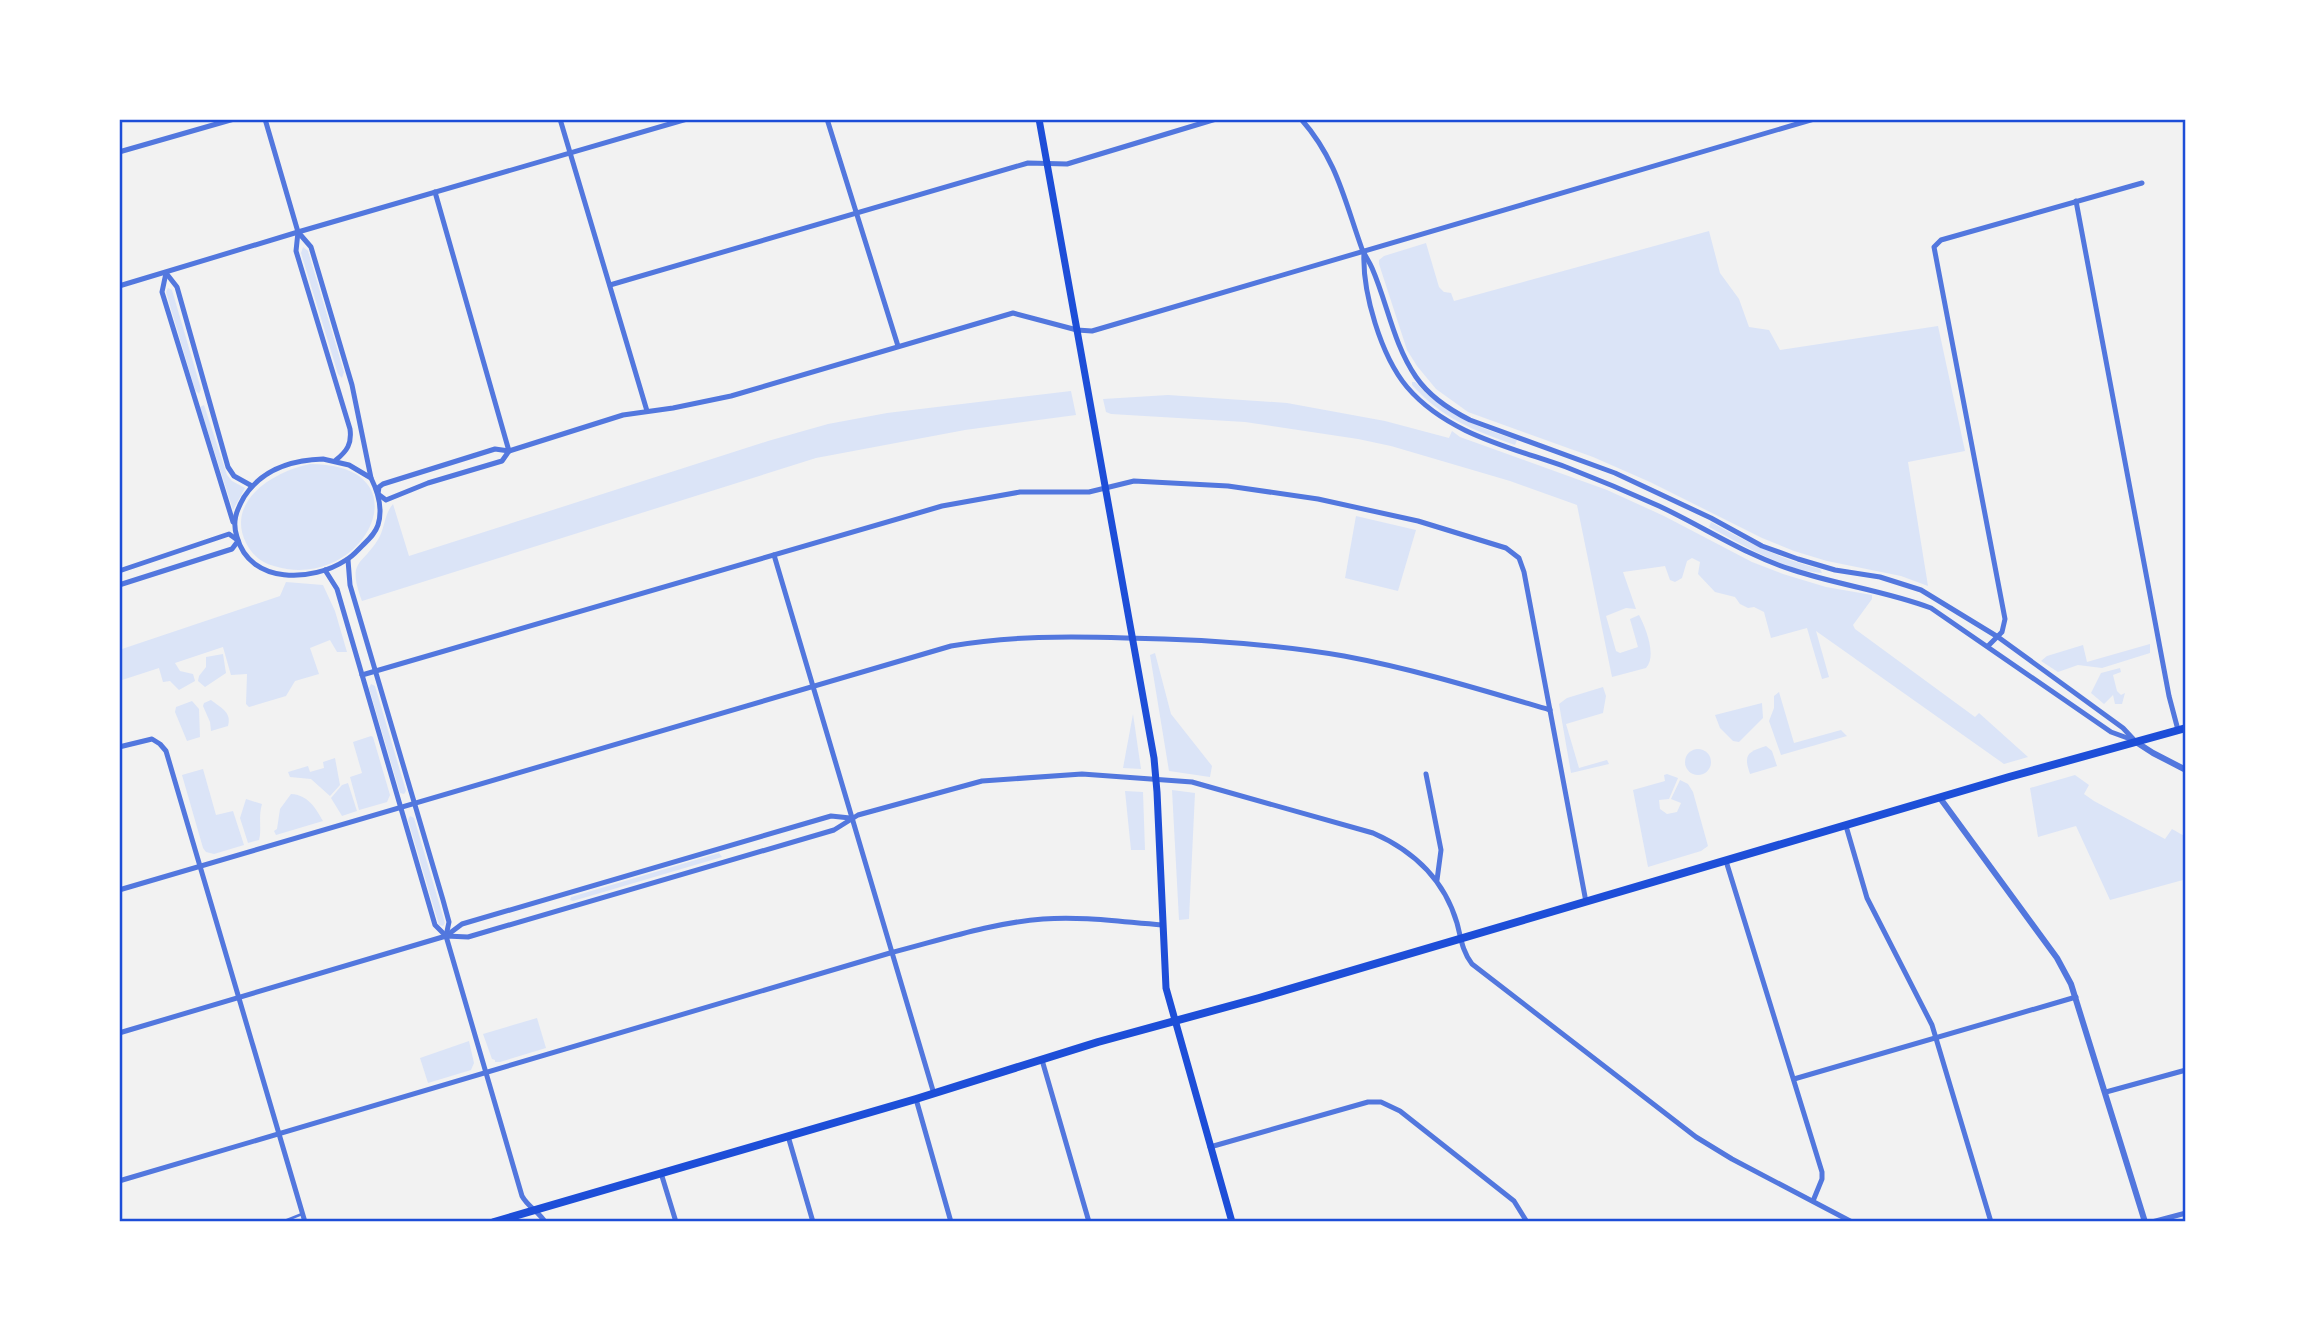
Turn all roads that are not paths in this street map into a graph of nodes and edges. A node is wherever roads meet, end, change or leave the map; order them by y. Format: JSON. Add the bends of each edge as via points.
{"nodes":[{"id":1,"x":234,"y":119,"type":"edge"},
{"id":2,"x":265,"y":119,"type":"edge"},
{"id":3,"x":560,"y":119,"type":"edge"},
{"id":4,"x":687,"y":119,"type":"edge"},
{"id":5,"x":827,"y":119,"type":"edge"},
{"id":6,"x":1039,"y":119,"type":"edge"},
{"id":7,"x":1216,"y":119,"type":"edge"},
{"id":8,"x":1301,"y":119,"type":"edge"},
{"id":9,"x":1781,"y":119,"type":"edge"},
{"id":10,"x":1814,"y":119,"type":"edge"},
{"id":11,"x":1783,"y":128,"type":"junction"},
{"id":12,"x":119,"y":152,"type":"edge"},
{"id":13,"x":570,"y":153,"type":"junction"},
{"id":14,"x":1048,"y":165,"type":"junction"},
{"id":15,"x":2142,"y":183,"type":"dead end"},
{"id":16,"x":435,"y":192,"type":"junction"},
{"id":17,"x":2076,"y":201,"type":"junction"},
{"id":18,"x":855,"y":213,"type":"junction"},
{"id":19,"x":298,"y":232,"type":"junction"},
{"id":20,"x":1364,"y":252,"type":"junction"},
{"id":21,"x":166,"y":273,"type":"junction"},
{"id":22,"x":610,"y":285,"type":"junction"},
{"id":23,"x":119,"y":286,"type":"edge"},
{"id":24,"x":1077,"y":330,"type":"junction"},
{"id":25,"x":898,"y":346,"type":"junction"},
{"id":26,"x":352,"y":385,"type":"junction"},
{"id":27,"x":338,"y":389,"type":"junction"},
{"id":28,"x":208,"y":397,"type":"junction"},
{"id":29,"x":194,"y":401,"type":"junction"},
{"id":30,"x":647,"y":411,"type":"junction"},
{"id":31,"x":509,"y":451,"type":"junction"},
{"id":32,"x":336,"y":460,"type":"junction"},
{"id":33,"x":425,"y":471,"type":"junction"},
{"id":34,"x":1615,"y":473,"type":"junction"},
{"id":35,"x":371,"y":478,"type":"junction"},
{"id":36,"x":428,"y":483,"type":"junction"},
{"id":37,"x":1609,"y":485,"type":"junction"},
{"id":38,"x":252,"y":486,"type":"junction"},
{"id":39,"x":1105,"y":487,"type":"junction"},
{"id":40,"x":378,"y":494,"type":"junction"},
{"id":41,"x":233,"y":522,"type":"junction"},
{"id":42,"x":238,"y":541,"type":"junction"},
{"id":43,"x":196,"y":545,"type":"junction"},
{"id":44,"x":774,"y":555,"type":"junction"},
{"id":45,"x":201,"y":560,"type":"junction"},
{"id":46,"x":348,"y":560,"type":"junction"},
{"id":47,"x":119,"y":570,"type":"edge"},
{"id":48,"x":325,"y":570,"type":"junction"},
{"id":49,"x":119,"y":585,"type":"edge"},
{"id":50,"x":1998,"y":636,"type":"junction"},
{"id":51,"x":1132,"y":638,"type":"junction"},
{"id":52,"x":1988,"y":646,"type":"junction"},
{"id":53,"x":376,"y":671,"type":"junction"},
{"id":54,"x":362,"y":674,"type":"junction"},
{"id":55,"x":813,"y":687,"type":"junction"},
{"id":56,"x":1550,"y":710,"type":"junction"},
{"id":57,"x":2182,"y":729,"type":"edge"},
{"id":58,"x":2136,"y":741,"type":"junction"},
{"id":59,"x":119,"y":747,"type":"edge"},
{"id":60,"x":2186,"y":770,"type":"edge"},
{"id":61,"x":1426,"y":774,"type":"dead end"},
{"id":62,"x":1940,"y":798,"type":"junction"},
{"id":63,"x":414,"y":803,"type":"junction"},
{"id":64,"x":401,"y":807,"type":"junction"},
{"id":65,"x":851,"y":818,"type":"junction"},
{"id":66,"x":1846,"y":825,"type":"junction"},
{"id":67,"x":726,"y":847,"type":"junction"},
{"id":68,"x":729,"y":860,"type":"junction"},
{"id":69,"x":1726,"y":861,"type":"junction"},
{"id":70,"x":199,"y":866,"type":"junction"},
{"id":71,"x":1437,"y":880,"type":"junction"},
{"id":72,"x":119,"y":890,"type":"edge"},
{"id":73,"x":564,"y":895,"type":"junction"},
{"id":74,"x":1586,"y":902,"type":"junction"},
{"id":75,"x":568,"y":908,"type":"junction"},
{"id":76,"x":1162,"y":925,"type":"junction"},
{"id":77,"x":446,"y":936,"type":"junction"},
{"id":78,"x":1460,"y":938,"type":"junction"},
{"id":79,"x":890,"y":953,"type":"junction"},
{"id":80,"x":2077,"y":997,"type":"junction"},
{"id":81,"x":239,"y":999,"type":"junction"},
{"id":82,"x":1174,"y":1021,"type":"junction"},
{"id":83,"x":119,"y":1033,"type":"edge"},
{"id":84,"x":1935,"y":1040,"type":"junction"},
{"id":85,"x":1042,"y":1060,"type":"junction"},
{"id":86,"x":2186,"y":1070,"type":"edge"},
{"id":87,"x":485,"y":1072,"type":"junction"},
{"id":88,"x":1794,"y":1079,"type":"junction"},
{"id":89,"x":2106,"y":1092,"type":"junction"},
{"id":90,"x":934,"y":1094,"type":"junction"},
{"id":91,"x":916,"y":1100,"type":"junction"},
{"id":92,"x":278,"y":1133,"type":"junction"},
{"id":93,"x":788,"y":1136,"type":"junction"},
{"id":94,"x":1210,"y":1147,"type":"junction"},
{"id":95,"x":661,"y":1173,"type":"junction"},
{"id":96,"x":119,"y":1181,"type":"edge"},
{"id":97,"x":1812,"y":1201,"type":"junction"},
{"id":98,"x":534,"y":1210,"type":"junction"},
{"id":99,"x":303,"y":1213,"type":"junction"},
{"id":100,"x":2186,"y":1213,"type":"edge"},
{"id":101,"x":1840,"y":1219,"type":"edge"},
{"id":102,"x":282,"y":1222,"type":"edge"},
{"id":103,"x":305,"y":1222,"type":"edge"},
{"id":104,"x":494,"y":1222,"type":"edge"},
{"id":105,"x":545,"y":1222,"type":"edge"},
{"id":106,"x":676,"y":1222,"type":"edge"},
{"id":107,"x":813,"y":1222,"type":"edge"},
{"id":108,"x":951,"y":1222,"type":"edge"},
{"id":109,"x":1089,"y":1222,"type":"edge"},
{"id":110,"x":1232,"y":1222,"type":"edge"},
{"id":111,"x":1527,"y":1222,"type":"edge"},
{"id":112,"x":1852,"y":1222,"type":"edge"},
{"id":113,"x":1991,"y":1222,"type":"edge"},
{"id":114,"x":2145,"y":1222,"type":"edge"},
{"id":115,"x":2152,"y":1222,"type":"edge"}],
"edges":[{"from":1,"to":12,"type":"street"},
{"from":2,"to":19,"type":"street"},
{"from":3,"to":13,"type":"street"},
{"from":4,"to":13,"type":"street"},
{"from":5,"to":18,"type":"street"},
{"from":6,"to":14,"type":"main road"},
{"from":7,"to":14,"type":"street"},
{"from":8,"to":20,"type":"street","via":[[1336,170]]},
{"from":9,"to":11,"type":"street"},
{"from":10,"to":11,"type":"street"},
{"from":11,"to":20,"type":"street"},
{"from":13,"to":16,"type":"street"},
{"from":13,"to":22,"type":"street"},
{"from":14,"to":18,"type":"street","via":[[1028,163]]},
{"from":14,"to":24,"type":"main road"},
{"from":15,"to":17,"type":"street"},
{"from":16,"to":19,"type":"street"},
{"from":16,"to":31,"type":"street"},
{"from":17,"to":50,"type":"street","via":[[1934,247],[2005,619]]},
{"from":17,"to":57,"type":"street","via":[[2168,696]]},
{"from":18,"to":22,"type":"street"},
{"from":18,"to":25,"type":"street"},
{"from":19,"to":21,"type":"street"},
{"from":19,"to":26,"type":"street","via":[[311,247]]},
{"from":19,"to":27,"type":"street","via":[[296,251]]},
{"from":20,"to":24,"type":"street","via":[[1092,331]]},
{"from":20,"to":34,"type":"street","via":[[1402,351],[1417,379],[1437,400],[1470,421]]},
{"from":20,"to":37,"type":"street","via":[[1363,271],[1374,318],[1389,358],[1407,387],[1467,432]]},
{"from":21,"to":23,"type":"street"},
{"from":21,"to":28,"type":"street","via":[[177,287]]},
{"from":21,"to":29,"type":"street","via":[[162,292]]},
{"from":22,"to":30,"type":"street"},
{"from":24,"to":25,"type":"street","via":[[1013,313]]},
{"from":24,"to":39,"type":"main road"},
{"from":25,"to":30,"type":"street","via":[[704,403]]},
{"from":26,"to":27,"type":"street"},
{"from":26,"to":35,"type":"street"},
{"from":27,"to":32,"type":"street","via":[[351,436],[346,452]]},
{"from":28,"to":29,"type":"street"},
{"from":28,"to":38,"type":"street","via":[[228,467]]},
{"from":29,"to":41,"type":"street"},
{"from":30,"to":31,"type":"street"},
{"from":31,"to":33,"type":"street","via":[[495,449]]},
{"from":31,"to":36,"type":"street","via":[[502,461]]},
{"from":32,"to":35,"type":"street"},
{"from":32,"to":38,"type":"street","via":[[288,463]]},
{"from":33,"to":36,"type":"street"},
{"from":33,"to":40,"type":"street","via":[[383,484]]},
{"from":34,"to":37,"type":"street"},
{"from":34,"to":50,"type":"street","via":[[1774,551],[1921,590]]},
{"from":35,"to":40,"type":"street"},
{"from":36,"to":40,"type":"street","via":[[386,500]]},
{"from":37,"to":52,"type":"street","via":[[1757,557],[1931,608]]},
{"from":38,"to":41,"type":"street"},
{"from":39,"to":44,"type":"street","via":[[971,500]]},
{"from":39,"to":51,"type":"main road"},
{"from":39,"to":56,"type":"street","via":[[1147,481],[1277,492],[1418,521],[1506,548],[1523,566]]},
{"from":40,"to":46,"type":"street","via":[[375,533]]},
{"from":41,"to":42,"type":"street"},
{"from":42,"to":43,"type":"street","via":[[229,534]]},
{"from":42,"to":45,"type":"street","via":[[232,550]]},
{"from":42,"to":48,"type":"street","via":[[249,559],[267,572],[287,576]]},
{"from":43,"to":45,"type":"street"},
{"from":43,"to":47,"type":"street"},
{"from":44,"to":53,"type":"street"},
{"from":44,"to":55,"type":"street"},
{"from":45,"to":49,"type":"street"},
{"from":46,"to":48,"type":"street"},
{"from":46,"to":53,"type":"street","via":[[350,585]]},
{"from":48,"to":54,"type":"street","via":[[337,589]]},
{"from":50,"to":52,"type":"street"},
{"from":50,"to":58,"type":"street"},
{"from":51,"to":55,"type":"street","via":[[1040,636],[983,641],[951,646]]},
{"from":51,"to":56,"type":"street","via":[[1221,641],[1344,656]]},
{"from":51,"to":76,"type":"main road","via":[[1154,758]]},
{"from":52,"to":58,"type":"street","via":[[2111,732]]},
{"from":53,"to":54,"type":"street"},
{"from":53,"to":63,"type":"street"},
{"from":54,"to":64,"type":"street"},
{"from":55,"to":63,"type":"street"},
{"from":55,"to":65,"type":"street"},
{"from":56,"to":74,"type":"street"},
{"from":57,"to":58,"type":"main road"},
{"from":58,"to":60,"type":"street"},
{"from":58,"to":62,"type":"main road"},
{"from":59,"to":70,"type":"street","via":[[152,739],[166,751]]},
{"from":61,"to":71,"type":"street","via":[[1441,850]]},
{"from":62,"to":66,"type":"main road"},
{"from":62,"to":80,"type":"street","via":[[2057,958]]},
{"from":63,"to":64,"type":"street"},
{"from":63,"to":77,"type":"street","via":[[449,922]]},
{"from":64,"to":70,"type":"street"},
{"from":64,"to":77,"type":"street","via":[[435,925]]},
{"from":65,"to":67,"type":"street","via":[[831,816]]},
{"from":65,"to":68,"type":"street","via":[[834,830]]},
{"from":65,"to":71,"type":"street","via":[[982,781],[1056,774],[1192,782],[1373,833],[1415,857]]},
{"from":65,"to":79,"type":"street"},
{"from":66,"to":69,"type":"main road"},
{"from":66,"to":84,"type":"street","via":[[1867,898],[1932,1025]]},
{"from":67,"to":68,"type":"street"},
{"from":67,"to":73,"type":"street"},
{"from":68,"to":75,"type":"street"},
{"from":69,"to":74,"type":"main road"},
{"from":69,"to":88,"type":"street"},
{"from":70,"to":72,"type":"street"},
{"from":70,"to":81,"type":"street"},
{"from":71,"to":78,"type":"street"},
{"from":73,"to":75,"type":"street"},
{"from":73,"to":77,"type":"street","via":[[462,924]]},
{"from":74,"to":78,"type":"main road"},
{"from":75,"to":77,"type":"street","via":[[468,937]]},
{"from":76,"to":79,"type":"street","via":[[1046,919],[993,925]]},
{"from":76,"to":82,"type":"main road","via":[[1166,988]]},
{"from":77,"to":81,"type":"street"},
{"from":77,"to":87,"type":"street"},
{"from":78,"to":82,"type":"main road"},
{"from":78,"to":97,"type":"street","via":[[1472,964],[1661,1113],[1732,1159]]},
{"from":79,"to":87,"type":"street"},
{"from":79,"to":90,"type":"street"},
{"from":80,"to":84,"type":"street"},
{"from":80,"to":89,"type":"street"},
{"from":81,"to":83,"type":"street"},
{"from":81,"to":92,"type":"street"},
{"from":82,"to":85,"type":"main road"},
{"from":82,"to":94,"type":"main road"},
{"from":84,"to":88,"type":"street"},
{"from":84,"to":113,"type":"street"},
{"from":85,"to":90,"type":"main road"},
{"from":85,"to":109,"type":"street"},
{"from":86,"to":89,"type":"street"},
{"from":87,"to":92,"type":"street"},
{"from":87,"to":98,"type":"street","via":[[522,1196]]},
{"from":88,"to":97,"type":"street","via":[[1822,1171]]},
{"from":89,"to":114,"type":"street"},
{"from":90,"to":91,"type":"main road"},
{"from":91,"to":93,"type":"main road"},
{"from":91,"to":108,"type":"street"},
{"from":92,"to":96,"type":"street"},
{"from":92,"to":99,"type":"street"},
{"from":93,"to":95,"type":"main road"},
{"from":93,"to":107,"type":"street"},
{"from":94,"to":110,"type":"main road"},
{"from":94,"to":111,"type":"street","via":[[1381,1102],[1400,1111],[1514,1201]]},
{"from":95,"to":98,"type":"main road"},
{"from":95,"to":106,"type":"street"},
{"from":97,"to":101,"type":"street"},
{"from":98,"to":104,"type":"main road"},
{"from":98,"to":105,"type":"street"},
{"from":99,"to":102,"type":"lane"},
{"from":99,"to":103,"type":"street"},
{"from":100,"to":115,"type":"street"},
{"from":101,"to":112,"type":"street"}]}
